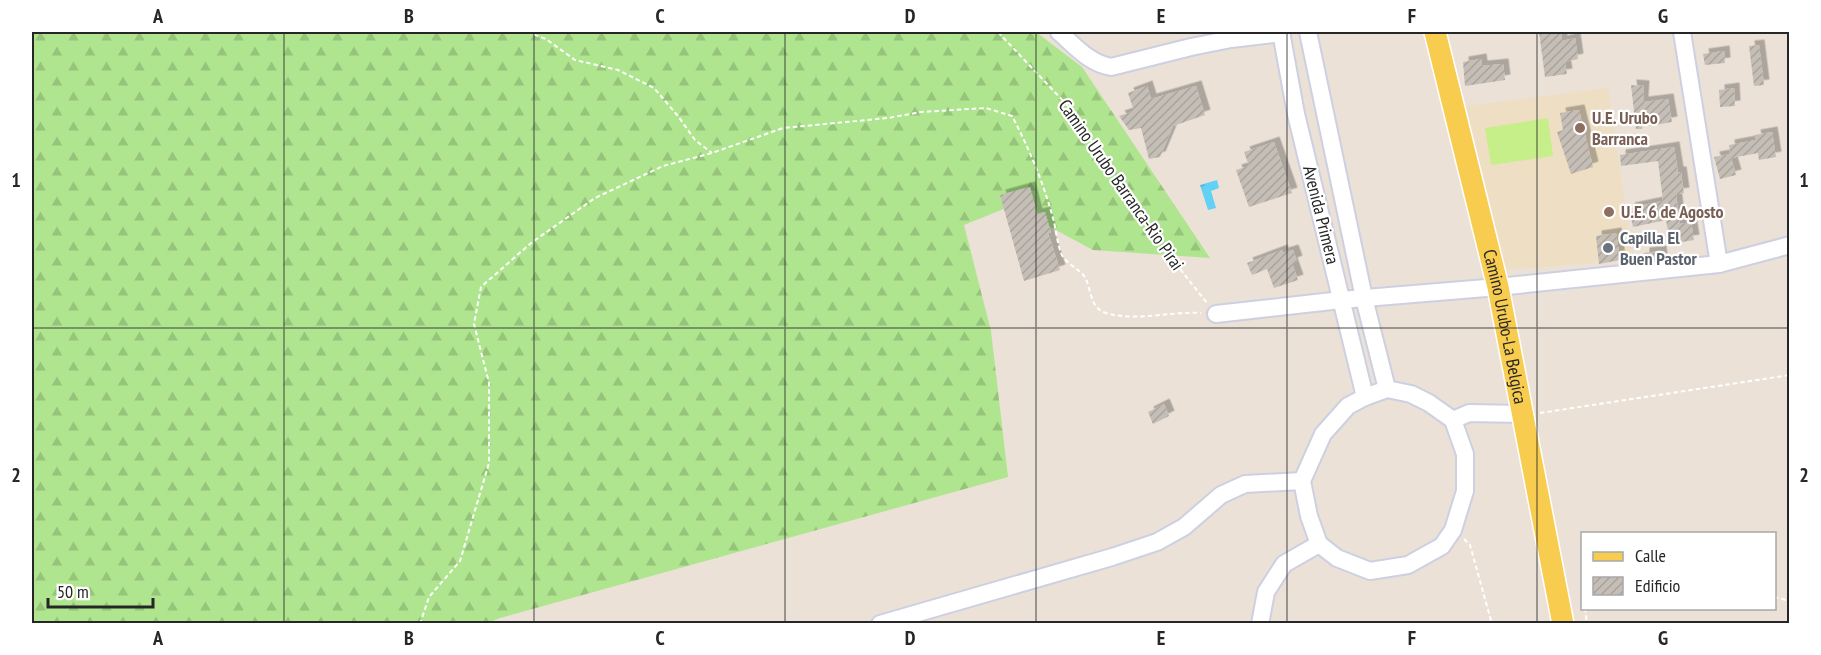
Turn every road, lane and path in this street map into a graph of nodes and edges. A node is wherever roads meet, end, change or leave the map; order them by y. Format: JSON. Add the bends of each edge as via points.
{"nodes":[{"id":1,"x":527,"y":32,"type":"edge"},
{"id":2,"x":998,"y":32,"type":"edge"},
{"id":3,"x":1059,"y":32,"type":"edge"},
{"id":4,"x":1282,"y":32,"type":"edge"},
{"id":5,"x":1308,"y":32,"type":"edge"},
{"id":6,"x":1435,"y":32,"type":"edge"},
{"id":7,"x":1682,"y":32,"type":"edge"},
{"id":8,"x":712,"y":153,"type":"junction"},
{"id":9,"x":1790,"y":245,"type":"edge"},
{"id":10,"x":1719,"y":264,"type":"junction"},
{"id":11,"x":1498,"y":287,"type":"junction"},
{"id":12,"x":1364,"y":298,"type":"junction"},
{"id":13,"x":1341,"y":300,"type":"junction"},
{"id":14,"x":1216,"y":314,"type":"junction"},
{"id":15,"x":1790,"y":375,"type":"edge"},
{"id":16,"x":1387,"y":389,"type":"junction"},
{"id":17,"x":1365,"y":396,"type":"junction"},
{"id":18,"x":1531,"y":413,"type":"junction"},
{"id":19,"x":1453,"y":420,"type":"junction"},
{"id":20,"x":1302,"y":481,"type":"junction"},
{"id":21,"x":1453,"y":530,"type":"junction"},
{"id":22,"x":1319,"y":544,"type":"junction"},
{"id":23,"x":420,"y":624,"type":"edge"},
{"id":24,"x":880,"y":624,"type":"edge"},
{"id":25,"x":1260,"y":624,"type":"edge"},
{"id":26,"x":1492,"y":624,"type":"edge"},
{"id":27,"x":1563,"y":624,"type":"edge"}],
"edges":[{"from":1,"to":8,"type":"path","via":[[546,39],[575,60],[618,70],[654,88],[695,140]]},
{"from":2,"to":14,"type":"path","name":"Camino Urubo Barranca-Rio Pirai","via":[[1067,105],[1168,255]]},
{"from":3,"to":4,"type":"street","via":[[1089,58],[1111,67],[1191,47]]},
{"from":4,"to":13,"type":"street","name":"Avenida Primera","via":[[1296,114]]},
{"from":5,"to":12,"type":"street","name":"Avenida Primera"},
{"from":6,"to":11,"type":"main road","name":"Camino Urubo-La Belgica"},
{"from":7,"to":10,"type":"street"},
{"from":8,"to":14,"type":"path","via":[[783,128],[986,108],[1012,116],[1040,177],[1061,255],[1085,277],[1093,301],[1102,313],[1144,317],[1191,312]]},
{"from":8,"to":23,"type":"path","via":[[663,166],[595,198],[531,243],[481,287],[474,324],[489,383],[489,463],[460,561],[429,597]]},
{"from":9,"to":10,"type":"street"},
{"from":10,"to":11,"type":"street"},
{"from":11,"to":12,"type":"street"},
{"from":11,"to":18,"type":"main road","name":"Camino Urubo-La Belgica"},
{"from":12,"to":13,"type":"street"},
{"from":12,"to":16,"type":"street","name":"Avenida Primera"},
{"from":13,"to":14,"type":"street"},
{"from":13,"to":17,"type":"street","name":"Avenida Primera"},
{"from":15,"to":18,"type":"path"},
{"from":16,"to":17,"type":"street"},
{"from":16,"to":19,"type":"street","via":[[1411,394]]},
{"from":17,"to":20,"type":"street","via":[[1348,406],[1323,434]]},
{"from":18,"to":19,"type":"street","via":[[1469,413]]},
{"from":18,"to":27,"type":"main road","name":"Camino Urubo-La Belgica"},
{"from":19,"to":21,"type":"street","via":[[1465,454],[1465,491]]},
{"from":20,"to":22,"type":"street"},
{"from":20,"to":24,"type":"street","via":[[1245,484],[1221,495],[1184,526],[1157,542]]},
{"from":21,"to":22,"type":"street","via":[[1442,546],[1426,557],[1390,569],[1370,571],[1352,565]]},
{"from":21,"to":26,"type":"path","via":[[1470,545]]},
{"from":22,"to":25,"type":"street","via":[[1284,564],[1266,592]]}]}
